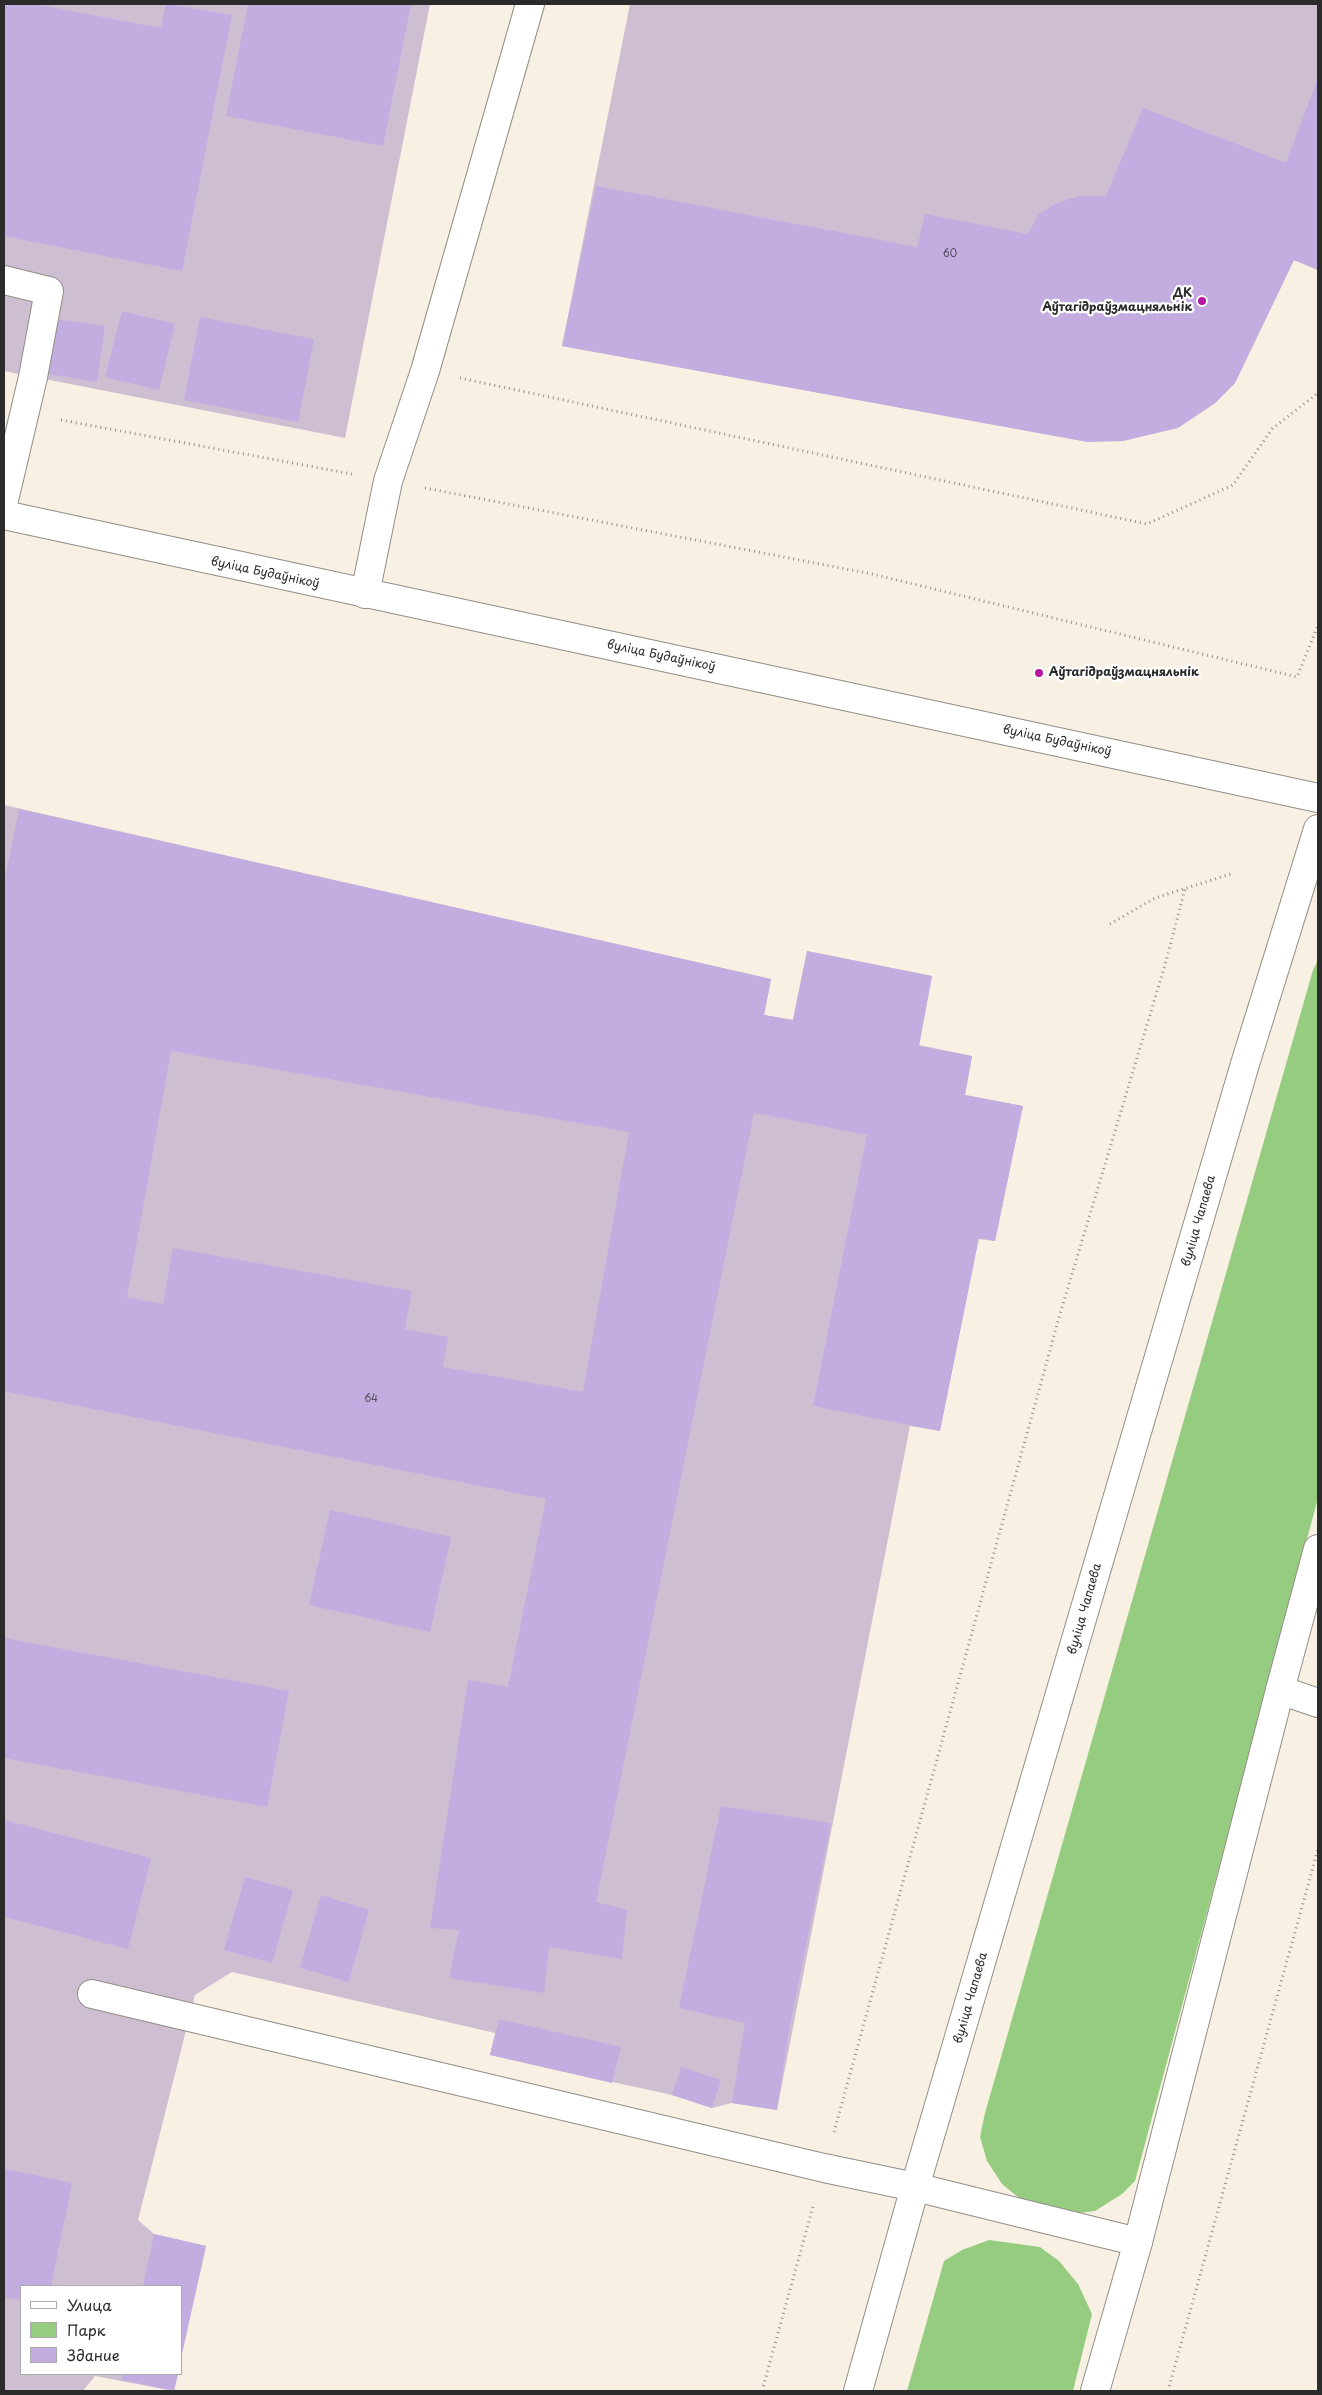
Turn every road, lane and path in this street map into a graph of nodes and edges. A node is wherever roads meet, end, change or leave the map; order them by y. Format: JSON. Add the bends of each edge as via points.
{"nodes":[{"id":1,"x":530,"y":4,"type":"edge"},
{"id":2,"x":4,"y":280,"type":"edge"},
{"id":3,"x":425,"y":371,"type":"junction"},
{"id":4,"x":1318,"y":393,"type":"edge"},
{"id":5,"x":25,"y":414,"type":"junction"},
{"id":6,"x":388,"y":481,"type":"junction"},
{"id":7,"x":4,"y":500,"type":"edge"},
{"id":8,"x":4,"y":515,"type":"edge"},
{"id":9,"x":365,"y":594,"type":"junction"},
{"id":10,"x":1318,"y":625,"type":"edge"},
{"id":11,"x":1318,"y":798,"type":"edge"},
{"id":12,"x":1318,"y":829,"type":"edge"},
{"id":13,"x":1234,"y":872,"type":"dead end"},
{"id":14,"x":1185,"y":889,"type":"junction"},
{"id":15,"x":1110,"y":924,"type":"dead end"},
{"id":16,"x":1318,"y":1549,"type":"edge"},
{"id":17,"x":1280,"y":1690,"type":"junction"},
{"id":18,"x":1318,"y":1703,"type":"edge"},
{"id":19,"x":1318,"y":1849,"type":"edge"},
{"id":20,"x":92,"y":1994,"type":"dead end"},
{"id":21,"x":824,"y":2168,"type":"junction"},
{"id":22,"x":915,"y":2187,"type":"junction"},
{"id":23,"x":1138,"y":2242,"type":"junction"},
{"id":24,"x":762,"y":2391,"type":"edge"},
{"id":25,"x":858,"y":2391,"type":"edge"},
{"id":26,"x":1095,"y":2391,"type":"edge"},
{"id":27,"x":1168,"y":2391,"type":"edge"}],
"edges":[{"from":1,"to":3,"type":"main road"},
{"from":2,"to":5,"type":"main road","via":[[49,292]]},
{"from":3,"to":4,"type":"path","via":[[1146,524],[1233,485],[1272,429]]},
{"from":3,"to":6,"type":"main road"},
{"from":5,"to":6,"type":"path"},
{"from":5,"to":7,"type":"main road"},
{"from":6,"to":9,"type":"main road"},
{"from":6,"to":10,"type":"path","via":[[872,574],[1296,677]]},
{"from":8,"to":9,"type":"main road","name":"вуліца Будаўнікоў"},
{"from":9,"to":11,"type":"main road","name":"вуліца Будаўнікоў"},
{"from":12,"to":22,"type":"main road","name":"вуліца Чапаева","via":[[1242,1074]]},
{"from":13,"to":14,"type":"path"},
{"from":14,"to":15,"type":"path","via":[[1155,898]]},
{"from":14,"to":21,"type":"path","via":[[1060,1314]]},
{"from":16,"to":17,"type":"main road"},
{"from":17,"to":18,"type":"main road"},
{"from":17,"to":23,"type":"main road"},
{"from":19,"to":27,"type":"path"},
{"from":20,"to":21,"type":"main road"},
{"from":21,"to":22,"type":"main road"},
{"from":21,"to":24,"type":"path"},
{"from":22,"to":23,"type":"main road"},
{"from":22,"to":25,"type":"main road","name":"вуліца Чапаева"},
{"from":23,"to":26,"type":"main road"}]}
